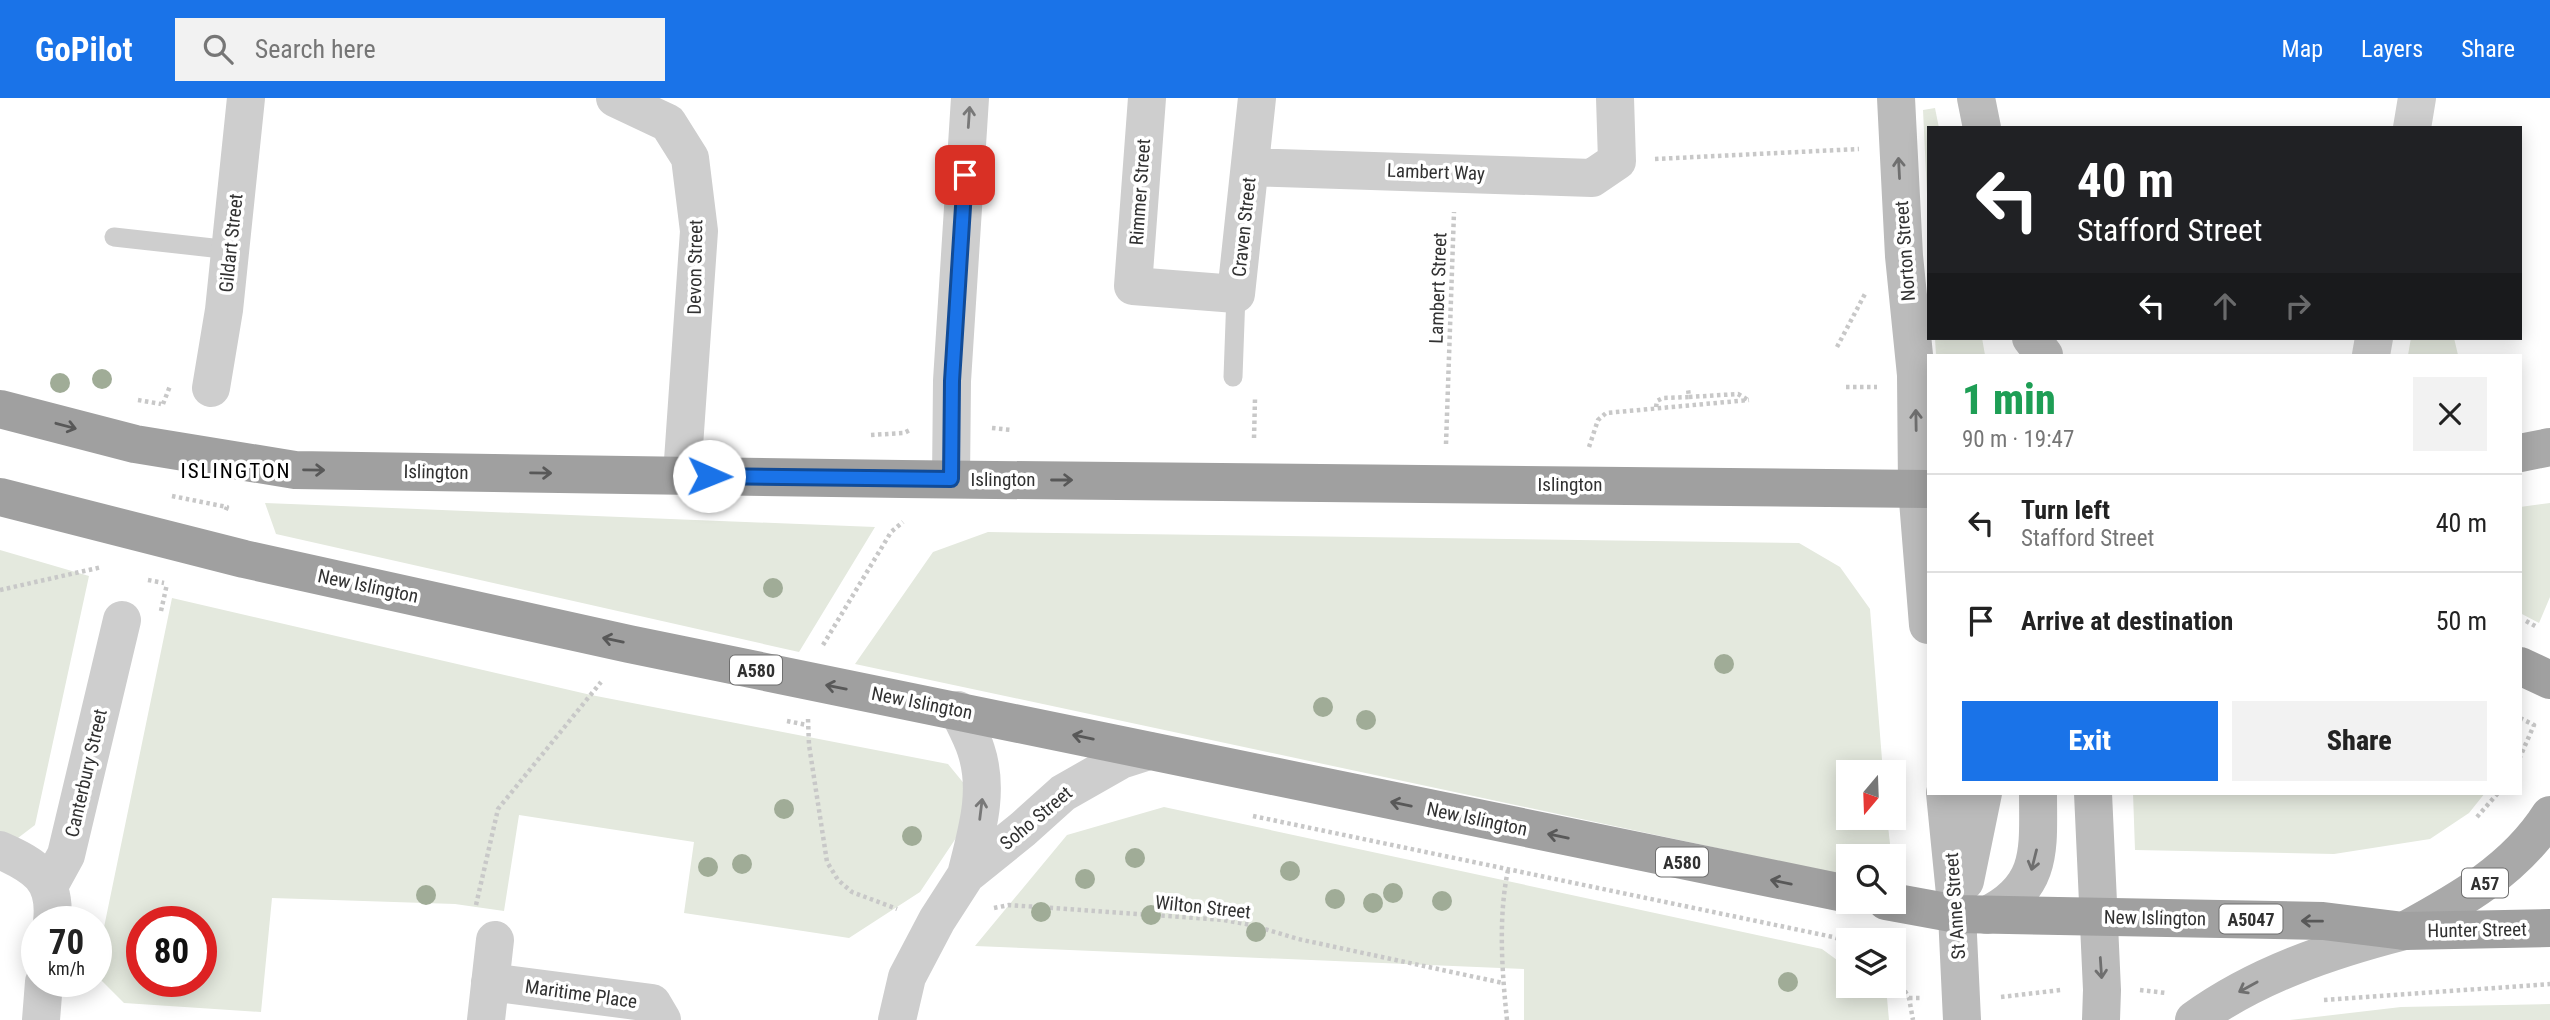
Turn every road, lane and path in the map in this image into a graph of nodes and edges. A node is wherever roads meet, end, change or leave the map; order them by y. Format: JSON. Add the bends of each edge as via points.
{"nodes":[{"id":1,"x":246,"y":98,"type":"edge"},
{"id":2,"x":615,"y":98,"type":"edge"},
{"id":3,"x":970,"y":98,"type":"edge"},
{"id":4,"x":1147,"y":98,"type":"edge"},
{"id":5,"x":1615,"y":98,"type":"edge"},
{"id":6,"x":1896,"y":98,"type":"edge"},
{"id":7,"x":1976,"y":98,"type":"edge"},
{"id":8,"x":2417,"y":98,"type":"edge"},
{"id":9,"x":1249,"y":102,"type":"edge"},
{"id":10,"x":1982,"y":126,"type":"edge"},
{"id":11,"x":2412,"y":126,"type":"edge"},
{"id":12,"x":1867,"y":149,"type":"dead end"},
{"id":13,"x":1617,"y":161,"type":"junction"},
{"id":14,"x":1250,"y":167,"type":"junction"},
{"id":15,"x":1456,"y":172,"type":"junction"},
{"id":16,"x":114,"y":237,"type":"dead end"},
{"id":17,"x":230,"y":250,"type":"junction"},
{"id":18,"x":1133,"y":286,"type":"joint"},
{"id":19,"x":1866,"y":291,"type":"dead end"},
{"id":20,"x":1236,"y":294,"type":"junction"},
{"id":21,"x":2033,"y":340,"type":"edge"},
{"id":22,"x":1837,"y":347,"type":"dead end"},
{"id":23,"x":2043,"y":354,"type":"edge"},
{"id":24,"x":1233,"y":377,"type":"dead end"},
{"id":25,"x":1846,"y":387,"type":"dead end"},
{"id":26,"x":1878,"y":387,"type":"dead end"},
{"id":27,"x":211,"y":388,"type":"dead end"},
{"id":28,"x":1688,"y":389,"type":"dead end"},
{"id":29,"x":1689,"y":397,"type":"junction"},
{"id":30,"x":138,"y":400,"type":"dead end"},
{"id":31,"x":163,"y":404,"type":"dead end"},
{"id":32,"x":1656,"y":407,"type":"junction"},
{"id":33,"x":0,"y":409,"type":"edge"},
{"id":34,"x":915,"y":425,"type":"dead end"},
{"id":35,"x":863,"y":436,"type":"dead end"},
{"id":36,"x":1446,"y":445,"type":"dead end"},
{"id":37,"x":1589,"y":447,"type":"dead end"},
{"id":38,"x":2550,"y":447,"type":"edge"},
{"id":39,"x":163,"y":450,"type":"junction"},
{"id":40,"x":2522,"y":453,"type":"edge"},
{"id":41,"x":682,"y":475,"type":"junction"},
{"id":42,"x":951,"y":479,"type":"junction"},
{"id":43,"x":1923,"y":488,"type":"edge"},
{"id":44,"x":0,"y":498,"type":"edge"},
{"id":45,"x":912,"y":522,"type":"dead end"},
{"id":46,"x":215,"y":552,"type":"junction"},
{"id":47,"x":102,"y":567,"type":"dead end"},
{"id":48,"x":148,"y":580,"type":"dead end"},
{"id":49,"x":167,"y":584,"type":"dead end"},
{"id":50,"x":0,"y":590,"type":"edge"},
{"id":51,"x":1927,"y":598,"type":"edge"},
{"id":52,"x":122,"y":620,"type":"dead end"},
{"id":53,"x":824,"y":641,"type":"dead end"},
{"id":54,"x":2522,"y":667,"type":"edge"},
{"id":55,"x":2550,"y":680,"type":"edge"},
{"id":56,"x":601,"y":682,"type":"dead end"},
{"id":57,"x":958,"y":710,"type":"junction"},
{"id":58,"x":2522,"y":719,"type":"edge"},
{"id":59,"x":806,"y":725,"type":"dead end"},
{"id":60,"x":1149,"y":751,"type":"junction"},
{"id":61,"x":2522,"y":752,"type":"edge"},
{"id":62,"x":1945,"y":795,"type":"edge"},
{"id":63,"x":1983,"y":795,"type":"edge"},
{"id":64,"x":2038,"y":795,"type":"edge"},
{"id":65,"x":2093,"y":795,"type":"edge"},
{"id":66,"x":2496,"y":795,"type":"edge"},
{"id":67,"x":2550,"y":815,"type":"edge"},
{"id":68,"x":1250,"y":816,"type":"dead end"},
{"id":69,"x":2477,"y":817,"type":"dead end"},
{"id":70,"x":0,"y":850,"type":"edge"},
{"id":71,"x":1508,"y":870,"type":"junction"},
{"id":72,"x":966,"y":875,"type":"junction"},
{"id":73,"x":1836,"y":892,"type":"edge"},
{"id":74,"x":997,"y":900,"type":"dead end"},
{"id":75,"x":50,"y":904,"type":"edge"},
{"id":76,"x":1906,"y":904,"type":"edge"},
{"id":77,"x":1972,"y":915,"type":"junction"},
{"id":78,"x":2097,"y":916,"type":"junction"},
{"id":79,"x":937,"y":920,"type":"junction"},
{"id":80,"x":2550,"y":928,"type":"edge"},
{"id":81,"x":2404,"y":931,"type":"junction"},
{"id":82,"x":1836,"y":938,"type":"edge"},
{"id":83,"x":495,"y":940,"type":"joint"},
{"id":84,"x":490,"y":982,"type":"junction"},
{"id":85,"x":1503,"y":984,"type":"junction"},
{"id":86,"x":2550,"y":984,"type":"edge"},
{"id":87,"x":2072,"y":989,"type":"dead end"},
{"id":88,"x":1906,"y":994,"type":"edge"},
{"id":89,"x":43,"y":997,"type":"edge"},
{"id":90,"x":2006,"y":997,"type":"dead end"},
{"id":91,"x":2320,"y":1001,"type":"dead end"},
{"id":92,"x":41,"y":1020,"type":"edge"},
{"id":93,"x":486,"y":1020,"type":"edge"},
{"id":94,"x":662,"y":1020,"type":"edge"},
{"id":95,"x":898,"y":1020,"type":"edge"},
{"id":96,"x":1507,"y":1020,"type":"edge"},
{"id":97,"x":1913,"y":1020,"type":"edge"},
{"id":98,"x":1962,"y":1020,"type":"edge"},
{"id":99,"x":2101,"y":1020,"type":"edge"},
{"id":100,"x":2194,"y":1020,"type":"edge"}],
"edges":[{"from":1,"to":17,"type":"street","name":"Gildart Street"},
{"from":2,"to":41,"type":"street","name":"Devon Street","via":[[668,123],[690,158],[699,231]]},
{"from":42,"to":3,"type":"street","one_way":true,"via":[[952,381]]},
{"from":4,"to":18,"type":"street","name":"Rimmer Street"},
{"from":5,"to":13,"type":"street"},
{"from":43,"to":6,"type":"main road","name":"Norton Street","one_way":true},
{"from":7,"to":10,"type":"main road"},
{"from":8,"to":11,"type":"street"},
{"from":9,"to":14,"type":"street","name":"Craven Street"},
{"from":12,"to":13,"type":"path"},
{"from":13,"to":15,"type":"street","name":"Lambert Way","via":[[1592,178]]},
{"from":14,"to":15,"type":"street","name":"Lambert Way"},
{"from":14,"to":20,"type":"street","name":"Craven Street"},
{"from":15,"to":36,"type":"path","name":"Lambert Street"},
{"from":16,"to":17,"type":"lane"},
{"from":17,"to":27,"type":"street","name":"Gildart Street"},
{"from":18,"to":20,"type":"street","name":"Craven Street"},
{"from":19,"to":22,"type":"path"},
{"from":20,"to":24,"type":"lane"},
{"from":21,"to":23,"type":"main road"},
{"from":25,"to":26,"type":"path"},
{"from":28,"to":29,"type":"path"},
{"from":29,"to":32,"type":"path","via":[[1663,398]]},
{"from":29,"to":32,"type":"path","via":[[1738,394],[1749,400]]},
{"from":30,"to":31,"type":"path"},
{"from":32,"to":37,"type":"path","via":[[1601,415]]},
{"from":33,"to":39,"type":"highway","name":"Islington","one_way":true},
{"from":34,"to":35,"type":"path","via":[[904,433]]},
{"from":38,"to":40,"type":"main road"},
{"from":39,"to":41,"type":"highway","name":"Islington","one_way":true,"via":[[295,470]]},
{"from":39,"to":46,"type":"path","via":[[155,493],[227,507]]},
{"from":41,"to":42,"type":"highway","name":"Islington"},
{"from":42,"to":43,"type":"highway","name":"Islington","one_way":true},
{"from":43,"to":51,"type":"main road"},
{"from":44,"to":46,"type":"highway","name":"New Islington","number":"A580"},
{"from":45,"to":53,"type":"path","via":[[901,522],[891,532]]},
{"from":57,"to":46,"type":"highway","name":"New Islington","number":"A580","one_way":true,"via":[[629,644]]},
{"from":47,"to":50,"type":"path"},
{"from":48,"to":49,"type":"path"},
{"from":52,"to":75,"type":"street","name":"Canterbury Street"},
{"from":54,"to":55,"type":"highway"},
{"from":56,"to":83,"type":"path","via":[[498,809],[474,911]]},
{"from":60,"to":57,"type":"highway","name":"New Islington","number":"A580","one_way":true},
{"from":72,"to":57,"type":"street","name":"Soho Street","one_way":true,"via":[[982,789],[976,750]]},
{"from":58,"to":61,"type":"path","via":[[2534,725]]},
{"from":59,"to":79,"type":"path","via":[[827,862],[838,880],[852,892],[886,906]]},
{"from":60,"to":72,"type":"street","name":"Soho Street","via":[[1121,760],[1063,793]]},
{"from":73,"to":60,"type":"highway","name":"New Islington","number":"A580","one_way":true},
{"from":62,"to":77,"type":"main road","name":"St Anne Street"},
{"from":63,"to":77,"type":"main road"},
{"from":64,"to":77,"type":"main road","one_way":true,"via":[[2037,858],[2026,885],[2007,906]]},
{"from":65,"to":78,"type":"main road"},
{"from":66,"to":69,"type":"path"},
{"from":67,"to":81,"type":"main road","number":"A57","via":[[2535,837],[2488,881]]},
{"from":68,"to":71,"type":"path"},
{"from":70,"to":75,"type":"street","via":[[36,869]]},
{"from":71,"to":82,"type":"path"},
{"from":71,"to":85,"type":"path"},
{"from":72,"to":79,"type":"street","name":"Soho Street"},
{"from":74,"to":85,"type":"path","name":"Wilton Street","via":[[989,909],[1009,905],[1224,920]]},
{"from":76,"to":77,"type":"highway","name":"New Islington"},
{"from":77,"to":78,"type":"highway","name":"New Islington"},
{"from":77,"to":98,"type":"main road","name":"St Anne Street"},
{"from":81,"to":78,"type":"highway","name":"New Islington","number":"A5047","one_way":true,"via":[[2323,921]]},
{"from":78,"to":99,"type":"main road","one_way":true},
{"from":79,"to":95,"type":"street","name":"Soho Street","via":[[907,976]]},
{"from":80,"to":81,"type":"highway","name":"Hunter Street","number":"A5047"},
{"from":81,"to":100,"type":"main road","one_way":true,"via":[[2262,979]]},
{"from":83,"to":84,"type":"street"},
{"from":84,"to":93,"type":"street"},
{"from":84,"to":94,"type":"street","name":"Maritime Place","via":[[652,1003]]},
{"from":85,"to":96,"type":"path"},
{"from":86,"to":91,"type":"path"},
{"from":87,"to":90,"type":"path"},
{"from":88,"to":97,"type":"path"},
{"from":89,"to":92,"type":"street"}]}
